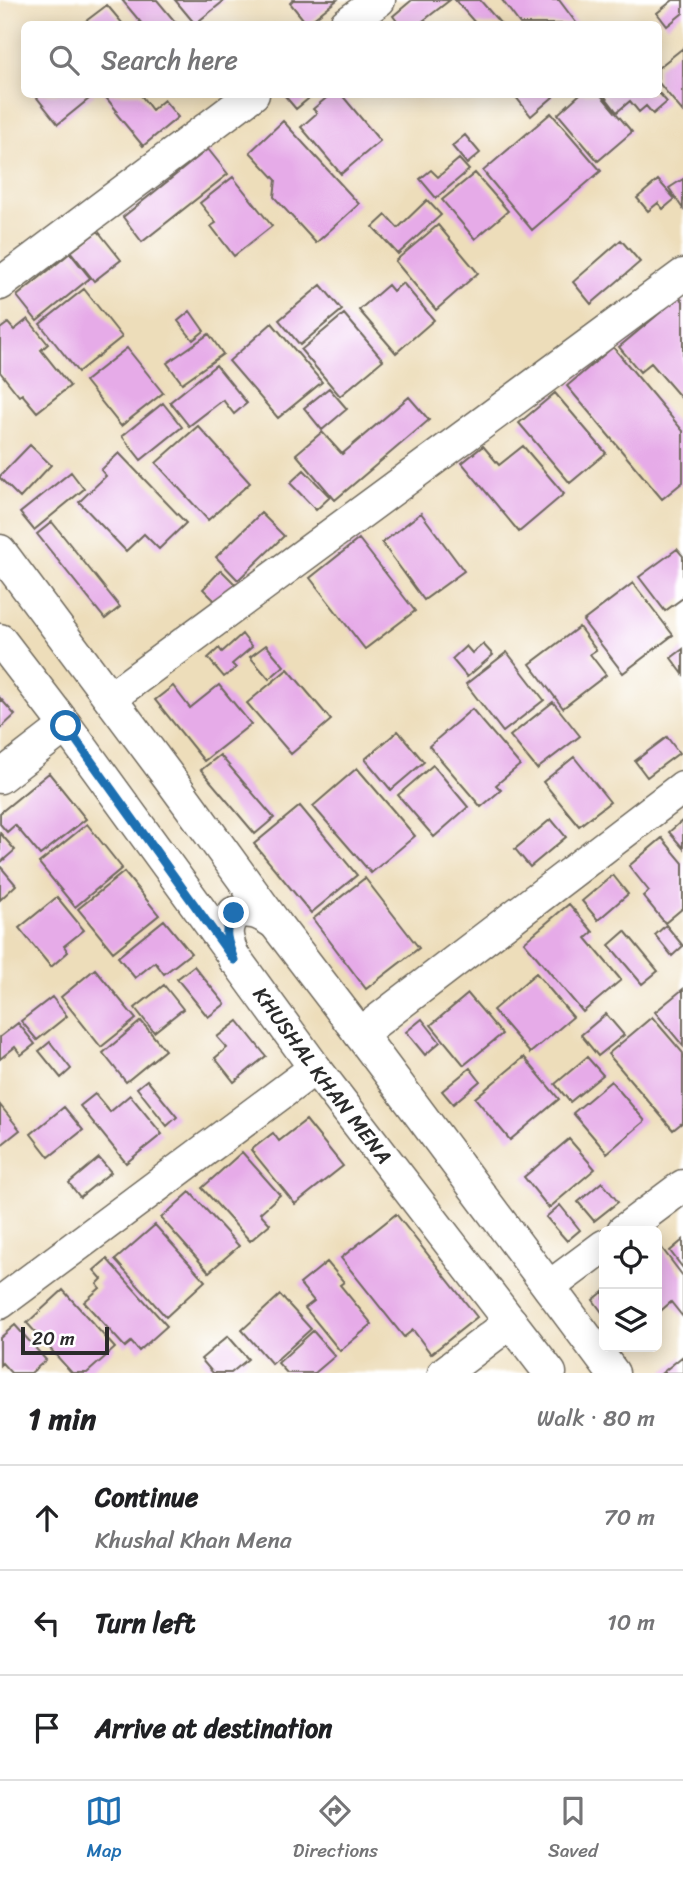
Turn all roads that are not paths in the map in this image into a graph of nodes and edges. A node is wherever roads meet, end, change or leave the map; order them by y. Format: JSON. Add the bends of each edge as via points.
{"nodes":[{"id":1,"x":379,"y":0,"type":"edge"},
{"id":2,"x":350,"y":21,"type":"edge"},
{"id":3,"x":248,"y":98,"type":"edge"},
{"id":4,"x":683,"y":275,"type":"edge"},
{"id":5,"x":0,"y":284,"type":"edge"},
{"id":6,"x":0,"y":551,"type":"edge"},
{"id":7,"x":0,"y":640,"type":"edge"},
{"id":8,"x":110,"y":698,"type":"junction"},
{"id":9,"x":66,"y":726,"type":"junction"},
{"id":10,"x":168,"y":776,"type":"junction"},
{"id":11,"x":0,"y":777,"type":"edge"},
{"id":12,"x":683,"y":787,"type":"edge"},
{"id":13,"x":123,"y":806,"type":"junction"},
{"id":14,"x":275,"y":923,"type":"junction"},
{"id":15,"x":234,"y":960,"type":"junction"},
{"id":16,"x":360,"y":1034,"type":"junction"},
{"id":17,"x":315,"y":1068,"type":"junction"},
{"id":18,"x":683,"y":1186,"type":"edge"},
{"id":19,"x":630,"y":1226,"type":"edge"},
{"id":20,"x":599,"y":1250,"type":"edge"},
{"id":21,"x":549,"y":1287,"type":"junction"},
{"id":22,"x":0,"y":1303,"type":"edge"},
{"id":23,"x":511,"y":1322,"type":"junction"},
{"id":24,"x":444,"y":1373,"type":"edge"},
{"id":25,"x":550,"y":1373,"type":"edge"},
{"id":26,"x":613,"y":1373,"type":"edge"}],
"edges":[{"from":1,"to":2,"type":"street"},
{"from":3,"to":5,"type":"street"},
{"from":4,"to":8,"type":"street"},
{"from":6,"to":8,"type":"street"},
{"from":7,"to":9,"type":"street","name":"KHUSHAL KHAN MENA"},
{"from":8,"to":10,"type":"street"},
{"from":9,"to":11,"type":"street"},
{"from":9,"to":13,"type":"street","name":"KHUSHAL KHAN MENA"},
{"from":10,"to":13,"type":"street","via":[[167,800],[161,807],[139,812]]},
{"from":10,"to":14,"type":"street"},
{"from":12,"to":16,"type":"street"},
{"from":13,"to":15,"type":"street","name":"KHUSHAL KHAN MENA"},
{"from":14,"to":15,"type":"street","via":[[248,910],[234,913],[226,925]]},
{"from":14,"to":16,"type":"street"},
{"from":15,"to":17,"type":"street","name":"KHUSHAL KHAN MENA"},
{"from":16,"to":21,"type":"street"},
{"from":17,"to":22,"type":"street"},
{"from":17,"to":23,"type":"street","name":"KHUSHAL KHAN MENA"},
{"from":18,"to":19,"type":"street"},
{"from":20,"to":21,"type":"street"},
{"from":21,"to":26,"type":"street"},
{"from":23,"to":24,"type":"street"},
{"from":23,"to":25,"type":"street","name":"KHUSHAL KHAN MENA"}]}
